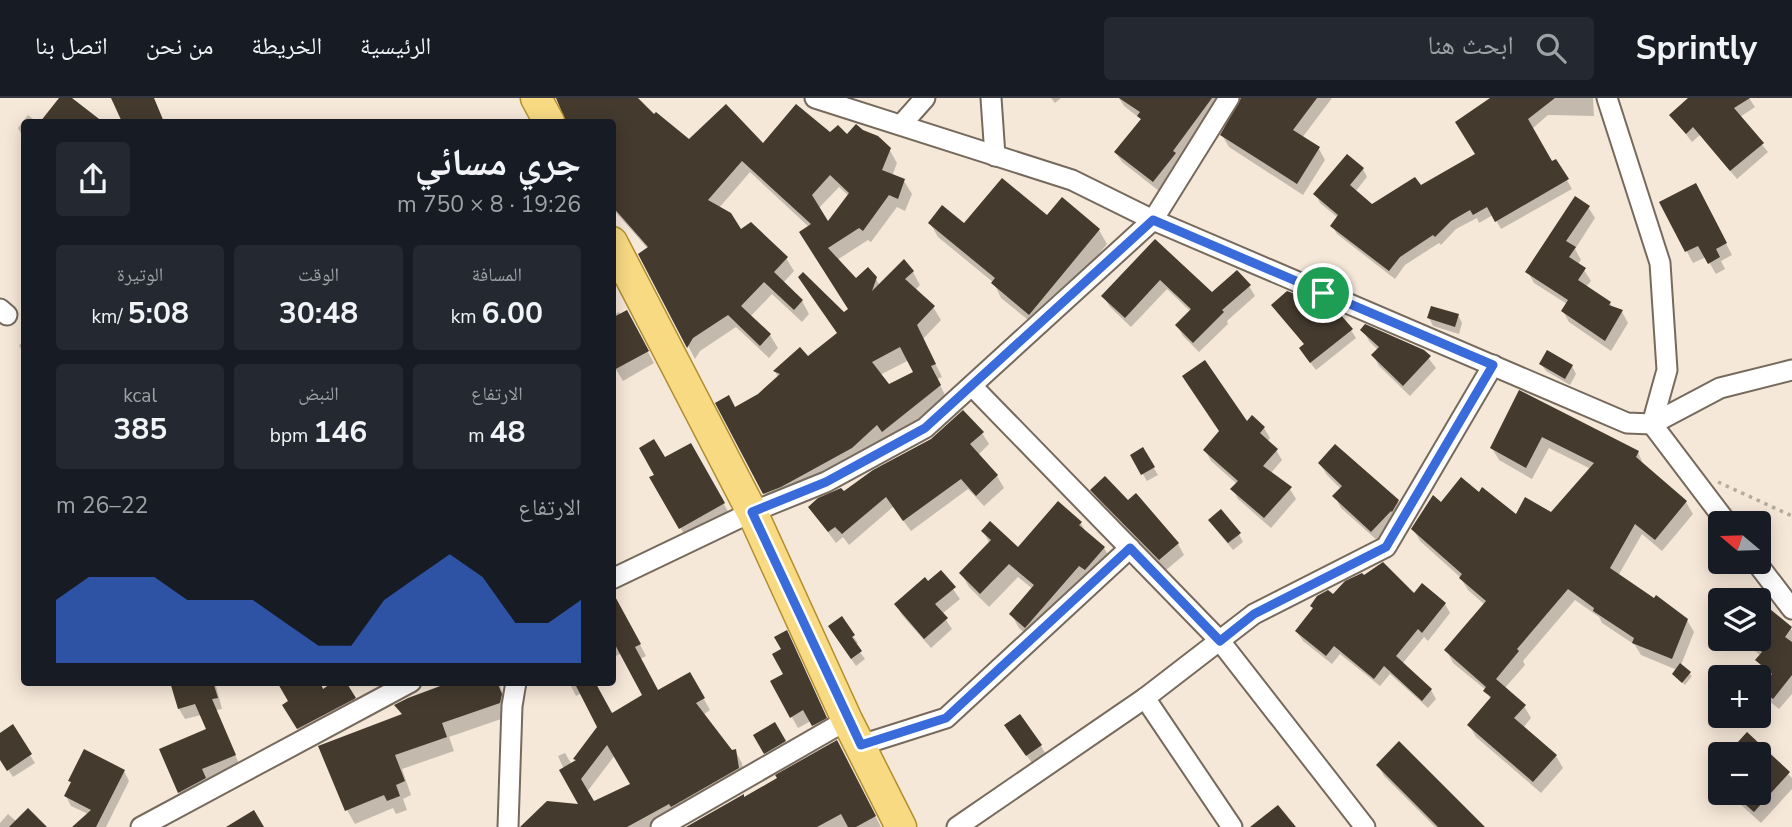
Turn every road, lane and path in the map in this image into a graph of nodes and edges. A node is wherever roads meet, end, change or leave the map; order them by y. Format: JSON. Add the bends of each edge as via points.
{"nodes":[{"id":1,"x":536,"y":98,"type":"edge"},
{"id":2,"x":816,"y":98,"type":"edge"},
{"id":3,"x":925,"y":98,"type":"edge"},
{"id":4,"x":991,"y":98,"type":"edge"},
{"id":5,"x":1228,"y":98,"type":"edge"},
{"id":6,"x":1607,"y":98,"type":"edge"},
{"id":7,"x":547,"y":119,"type":"edge"},
{"id":8,"x":901,"y":125,"type":"junction"},
{"id":9,"x":995,"y":156,"type":"junction"},
{"id":10,"x":1153,"y":220,"type":"junction"},
{"id":11,"x":620,"y":275,"type":"edge"},
{"id":12,"x":1493,"y":365,"type":"junction"},
{"id":13,"x":1792,"y":370,"type":"edge"},
{"id":14,"x":972,"y":386,"type":"junction"},
{"id":15,"x":1651,"y":424,"type":"junction"},
{"id":16,"x":1692,"y":477,"type":"junction"},
{"id":17,"x":1718,"y":511,"type":"edge"},
{"id":18,"x":752,"y":512,"type":"junction"},
{"id":19,"x":1792,"y":516,"type":"edge"},
{"id":20,"x":1130,"y":548,"type":"junction"},
{"id":21,"x":1765,"y":574,"type":"edge"},
{"id":22,"x":616,"y":577,"type":"edge"},
{"id":23,"x":1792,"y":609,"type":"edge"},
{"id":24,"x":1220,"y":641,"type":"junction"},
{"id":25,"x":404,"y":686,"type":"edge"},
{"id":26,"x":515,"y":686,"type":"edge"},
{"id":27,"x":1146,"y":698,"type":"junction"},
{"id":28,"x":854,"y":733,"type":"junction"},
{"id":29,"x":141,"y":827,"type":"edge"},
{"id":30,"x":508,"y":827,"type":"edge"},
{"id":31,"x":661,"y":827,"type":"edge"},
{"id":32,"x":901,"y":827,"type":"edge"},
{"id":33,"x":957,"y":827,"type":"edge"},
{"id":34,"x":1232,"y":827,"type":"edge"},
{"id":35,"x":1365,"y":827,"type":"edge"}],
"edges":[{"from":1,"to":7,"type":"main road"},
{"from":2,"to":8,"type":"street"},
{"from":3,"to":8,"type":"street"},
{"from":4,"to":9,"type":"street"},
{"from":5,"to":10,"type":"street"},
{"from":6,"to":15,"type":"street","via":[[1660,263],[1667,370]]},
{"from":8,"to":9,"type":"street"},
{"from":9,"to":10,"type":"street","via":[[1072,180]]},
{"from":10,"to":12,"type":"street"},
{"from":10,"to":14,"type":"street"},
{"from":11,"to":18,"type":"main road"},
{"from":12,"to":15,"type":"street","via":[[1627,423]]},
{"from":12,"to":24,"type":"street","via":[[1386,547],[1254,614]]},
{"from":13,"to":15,"type":"street","via":[[1720,388]]},
{"from":14,"to":18,"type":"street","via":[[925,428],[826,482]]},
{"from":14,"to":20,"type":"street"},
{"from":15,"to":16,"type":"street"},
{"from":16,"to":17,"type":"street"},
{"from":16,"to":19,"type":"path","via":[[1720,482]]},
{"from":18,"to":22,"type":"street"},
{"from":18,"to":28,"type":"main road"},
{"from":20,"to":24,"type":"street"},
{"from":20,"to":28,"type":"street","via":[[946,718]]},
{"from":21,"to":23,"type":"street"},
{"from":24,"to":27,"type":"street"},
{"from":24,"to":35,"type":"street"},
{"from":25,"to":29,"type":"street"},
{"from":26,"to":30,"type":"street"},
{"from":27,"to":33,"type":"street"},
{"from":27,"to":34,"type":"street"},
{"from":28,"to":31,"type":"street"},
{"from":28,"to":32,"type":"main road"}]}
